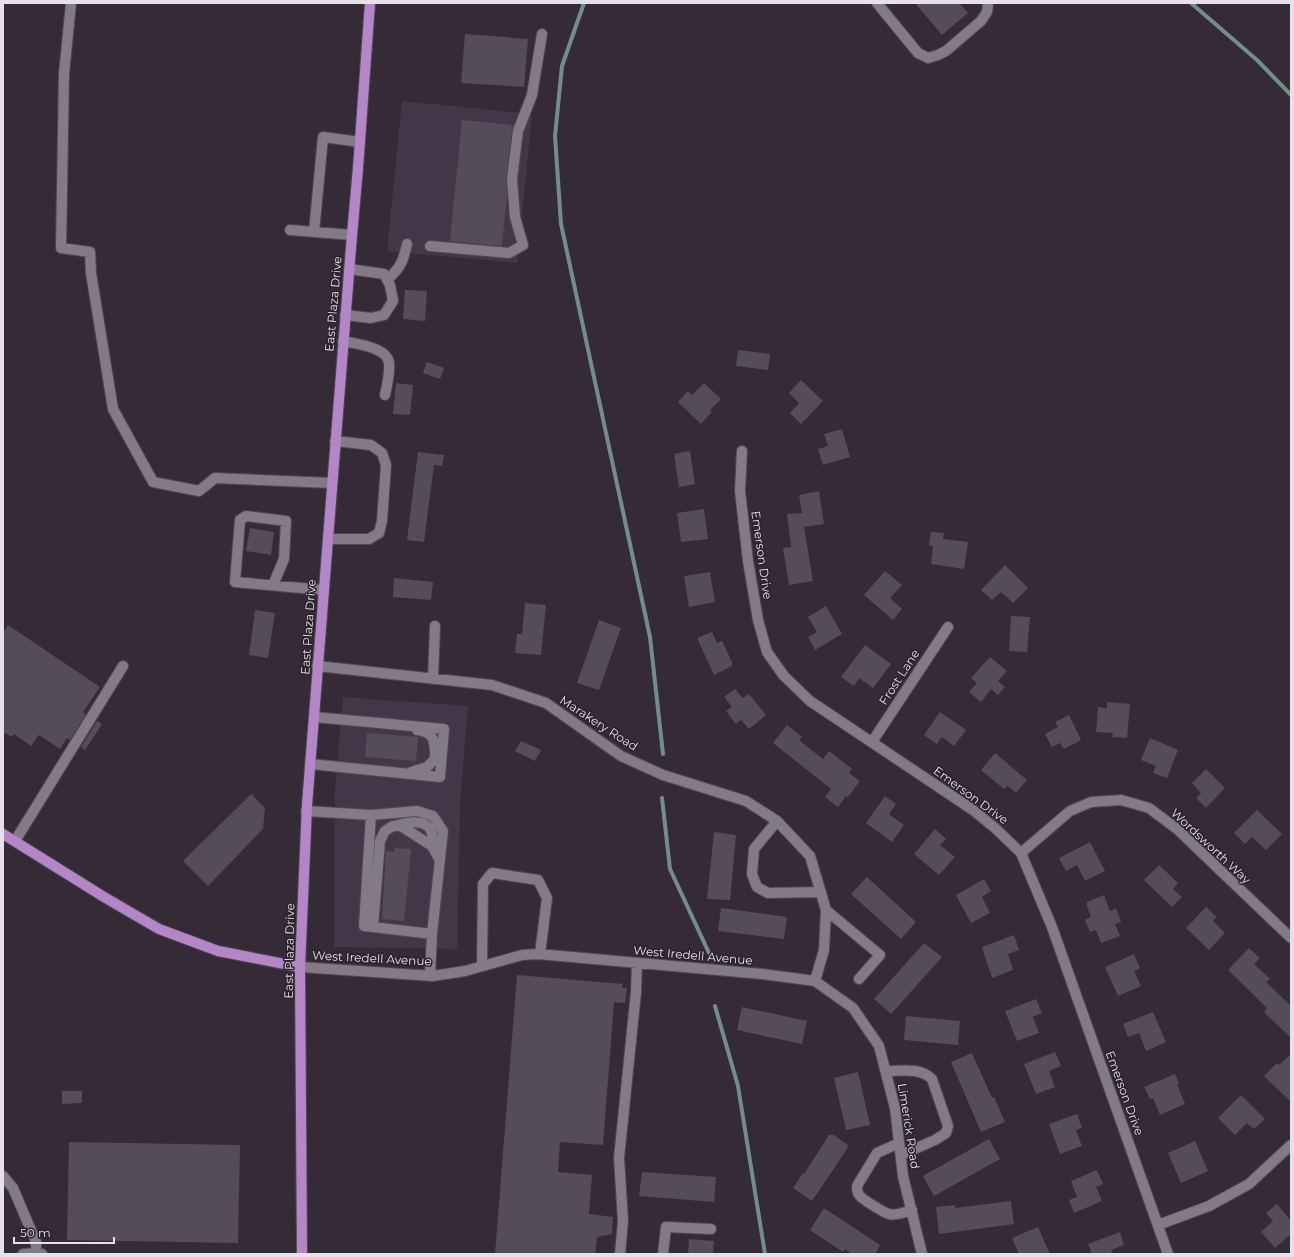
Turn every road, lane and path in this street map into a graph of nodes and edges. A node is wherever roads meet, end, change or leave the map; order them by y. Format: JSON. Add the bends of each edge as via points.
{"nodes":[{"id":1,"x":71,"y":3,"type":"edge"},
{"id":2,"x":370,"y":3,"type":"edge"},
{"id":3,"x":877,"y":3,"type":"edge"},
{"id":4,"x":988,"y":3,"type":"edge"},
{"id":5,"x":542,"y":34,"type":"dead end"},
{"id":6,"x":360,"y":142,"type":"junction"},
{"id":7,"x":290,"y":230,"type":"dead end"},
{"id":8,"x":314,"y":232,"type":"junction"},
{"id":9,"x":352,"y":235,"type":"junction"},
{"id":10,"x":407,"y":244,"type":"dead end"},
{"id":11,"x":430,"y":246,"type":"dead end"},
{"id":12,"x":349,"y":268,"type":"junction"},
{"id":13,"x":387,"y":280,"type":"junction"},
{"id":14,"x":345,"y":315,"type":"junction"},
{"id":15,"x":343,"y":341,"type":"junction"},
{"id":16,"x":385,"y":395,"type":"dead end"},
{"id":17,"x":335,"y":441,"type":"junction"},
{"id":18,"x":742,"y":451,"type":"dead end"},
{"id":19,"x":332,"y":483,"type":"junction"},
{"id":20,"x":328,"y":540,"type":"junction"},
{"id":21,"x":273,"y":585,"type":"junction"},
{"id":22,"x":324,"y":590,"type":"junction"},
{"id":23,"x":435,"y":626,"type":"dead end"},
{"id":24,"x":948,"y":627,"type":"dead end"},
{"id":25,"x":123,"y":666,"type":"dead end"},
{"id":26,"x":318,"y":666,"type":"junction"},
{"id":27,"x":433,"y":679,"type":"junction"},
{"id":28,"x":314,"y":717,"type":"junction"},
{"id":29,"x":364,"y":722,"type":"junction"},
{"id":30,"x":872,"y":742,"type":"junction"},
{"id":31,"x":310,"y":764,"type":"junction"},
{"id":32,"x":405,"y":773,"type":"junction"},
{"id":33,"x":306,"y":811,"type":"junction"},
{"id":34,"x":371,"y":815,"type":"junction"},
{"id":35,"x":777,"y":821,"type":"junction"},
{"id":36,"x":393,"y":826,"type":"junction"},
{"id":37,"x":3,"y":834,"type":"edge"},
{"id":38,"x":15,"y":841,"type":"junction"},
{"id":39,"x":432,"y":846,"type":"junction"},
{"id":40,"x":1021,"y":852,"type":"junction"},
{"id":41,"x":440,"y":861,"type":"junction"},
{"id":42,"x":821,"y":892,"type":"junction"},
{"id":43,"x":826,"y":910,"type":"junction"},
{"id":44,"x":373,"y":927,"type":"junction"},
{"id":45,"x":432,"y":934,"type":"junction"},
{"id":46,"x":1291,"y":938,"type":"edge"},
{"id":47,"x":540,"y":954,"type":"junction"},
{"id":48,"x":637,"y":963,"type":"junction"},
{"id":49,"x":482,"y":966,"type":"junction"},
{"id":50,"x":300,"y":967,"type":"junction"},
{"id":51,"x":430,"y":976,"type":"junction"},
{"id":52,"x":859,"y":980,"type":"dead end"},
{"id":53,"x":815,"y":981,"type":"junction"},
{"id":54,"x":886,"y":1071,"type":"junction"},
{"id":55,"x":900,"y":1143,"type":"junction"},
{"id":56,"x":1291,"y":1145,"type":"edge"},
{"id":57,"x":901,"y":1155,"type":"junction"},
{"id":58,"x":3,"y":1176,"type":"edge"},
{"id":59,"x":912,"y":1210,"type":"junction"},
{"id":60,"x":1158,"y":1225,"type":"junction"},
{"id":61,"x":711,"y":1229,"type":"dead end"},
{"id":62,"x":22,"y":1254,"type":"edge"},
{"id":63,"x":39,"y":1254,"type":"edge"},
{"id":64,"x":302,"y":1254,"type":"edge"},
{"id":65,"x":620,"y":1254,"type":"edge"},
{"id":66,"x":663,"y":1254,"type":"edge"},
{"id":67,"x":922,"y":1254,"type":"edge"},
{"id":68,"x":1168,"y":1254,"type":"edge"}],
"edges":[{"from":1,"to":19,"type":"street","via":[[64,74],[61,248],[90,252],[91,273],[113,409],[153,482],[199,491],[215,478]]},
{"from":2,"to":6,"type":"main road","name":"East Plaza Drive"},
{"from":3,"to":4,"type":"street","via":[[918,53],[928,58],[938,56],[981,21],[987,12]]},
{"from":5,"to":11,"type":"street","via":[[532,95],[518,131],[512,180],[515,217],[523,245],[509,253]]},
{"from":6,"to":8,"type":"street","via":[[323,137]]},
{"from":6,"to":9,"type":"main road","name":"East Plaza Drive"},
{"from":7,"to":8,"type":"street"},
{"from":8,"to":9,"type":"street"},
{"from":9,"to":12,"type":"main road","name":"East Plaza Drive"},
{"from":10,"to":13,"type":"street","via":[[404,260]]},
{"from":12,"to":13,"type":"street","via":[[384,274]]},
{"from":12,"to":14,"type":"main road","name":"East Plaza Drive"},
{"from":13,"to":14,"type":"street","via":[[393,300],[384,315],[371,318]]},
{"from":14,"to":15,"type":"main road","name":"East Plaza Drive"},
{"from":15,"to":16,"type":"street","via":[[378,350],[386,355],[389,363]]},
{"from":15,"to":17,"type":"main road","name":"East Plaza Drive"},
{"from":17,"to":19,"type":"main road","name":"East Plaza Drive"},
{"from":17,"to":20,"type":"street","via":[[371,445],[382,453],[386,465],[379,533],[369,539]]},
{"from":18,"to":30,"type":"street","name":"Emerson Drive","via":[[740,490],[748,561],[758,620],[767,652],[784,676],[810,701]]},
{"from":19,"to":20,"type":"main road","name":"East Plaza Drive"},
{"from":20,"to":22,"type":"main road","name":"East Plaza Drive"},
{"from":21,"to":21,"type":"street","via":[[235,582],[240,520],[246,516],[286,521],[284,559]]},
{"from":21,"to":22,"type":"street"},
{"from":22,"to":26,"type":"main road","name":"East Plaza Drive"},
{"from":23,"to":27,"type":"street"},
{"from":24,"to":30,"type":"street","name":"Frost Lane"},
{"from":25,"to":38,"type":"street"},
{"from":26,"to":27,"type":"street","name":"Marakery Road"},
{"from":26,"to":28,"type":"main road","name":"East Plaza Drive"},
{"from":27,"to":35,"type":"street","name":"Marakery Road","via":[[492,685],[546,704],[622,756],[663,775],[746,801]]},
{"from":28,"to":29,"type":"street"},
{"from":28,"to":31,"type":"main road","name":"East Plaza Drive"},
{"from":29,"to":32,"type":"street","via":[[378,727],[424,731],[431,736],[435,742],[435,759],[426,767]]},
{"from":29,"to":32,"type":"street","via":[[444,729],[440,776]]},
{"from":30,"to":40,"type":"street","name":"Emerson Drive","via":[[973,810]]},
{"from":31,"to":32,"type":"street"},
{"from":31,"to":33,"type":"main road","name":"East Plaza Drive"},
{"from":33,"to":34,"type":"street"},
{"from":33,"to":50,"type":"main road","name":"East Plaza Drive"},
{"from":34,"to":41,"type":"street","via":[[417,811],[433,816],[443,831]]},
{"from":34,"to":44,"type":"street","via":[[364,926]]},
{"from":35,"to":42,"type":"street","name":"Marakery Road","via":[[810,856]]},
{"from":35,"to":42,"type":"street","via":[[754,849],[752,874],[757,888],[768,893]]},
{"from":36,"to":39,"type":"street","via":[[401,826]]},
{"from":36,"to":39,"type":"street","via":[[408,822],[427,825],[432,833]]},
{"from":36,"to":44,"type":"street","via":[[385,831],[380,841]]},
{"from":37,"to":38,"type":"main road","name":"West Iredell Avenue"},
{"from":38,"to":50,"type":"main road","name":"West Iredell Avenue","via":[[159,929],[218,951]]},
{"from":39,"to":41,"type":"street"},
{"from":40,"to":46,"type":"street","name":"Wordsworth Way","via":[[1070,812],[1091,802],[1121,800],[1149,808],[1177,829]]},
{"from":40,"to":60,"type":"street","name":"Emerson Drive","via":[[1052,927]]},
{"from":41,"to":45,"type":"street"},
{"from":42,"to":43,"type":"street","name":"Marakery Road"},
{"from":43,"to":52,"type":"street","via":[[880,955]]},
{"from":43,"to":53,"type":"street","name":"Marakery Road","via":[[824,950]]},
{"from":44,"to":45,"type":"street"},
{"from":45,"to":51,"type":"street"},
{"from":47,"to":48,"type":"street","name":"West Iredell Avenue"},
{"from":47,"to":49,"type":"street","name":"West Iredell Avenue","via":[[522,955]]},
{"from":47,"to":49,"type":"street","via":[[547,898],[538,880],[492,873],[483,884]]},
{"from":48,"to":53,"type":"street","name":"West Iredell Avenue"},
{"from":48,"to":65,"type":"street","via":[[618,1158],[623,1221]]},
{"from":49,"to":51,"type":"street","name":"West Iredell Avenue"},
{"from":50,"to":51,"type":"street","name":"West Iredell Avenue"},
{"from":50,"to":64,"type":"main road","name":"East Plaza Drive"},
{"from":53,"to":54,"type":"street","name":"Limerick Road","via":[[853,1008],[879,1046]]},
{"from":54,"to":55,"type":"street","name":"Limerick Road"},
{"from":54,"to":57,"type":"street","via":[[914,1071],[928,1075],[932,1079],[948,1126],[946,1133],[935,1140]]},
{"from":55,"to":57,"type":"street","name":"Limerick Road"},
{"from":55,"to":59,"type":"street","via":[[877,1153],[857,1186],[857,1191],[864,1200],[888,1214],[895,1215]]},
{"from":56,"to":60,"type":"street","via":[[1249,1184],[1209,1206]]},
{"from":57,"to":59,"type":"street","name":"Limerick Road","via":[[903,1176]]},
{"from":58,"to":63,"type":"street","via":[[13,1188]]},
{"from":59,"to":67,"type":"street","name":"Limerick Road"},
{"from":60,"to":68,"type":"street","name":"Emerson Drive"},
{"from":61,"to":66,"type":"street","via":[[666,1227]]},
{"from":62,"to":63,"type":"street"}]}
